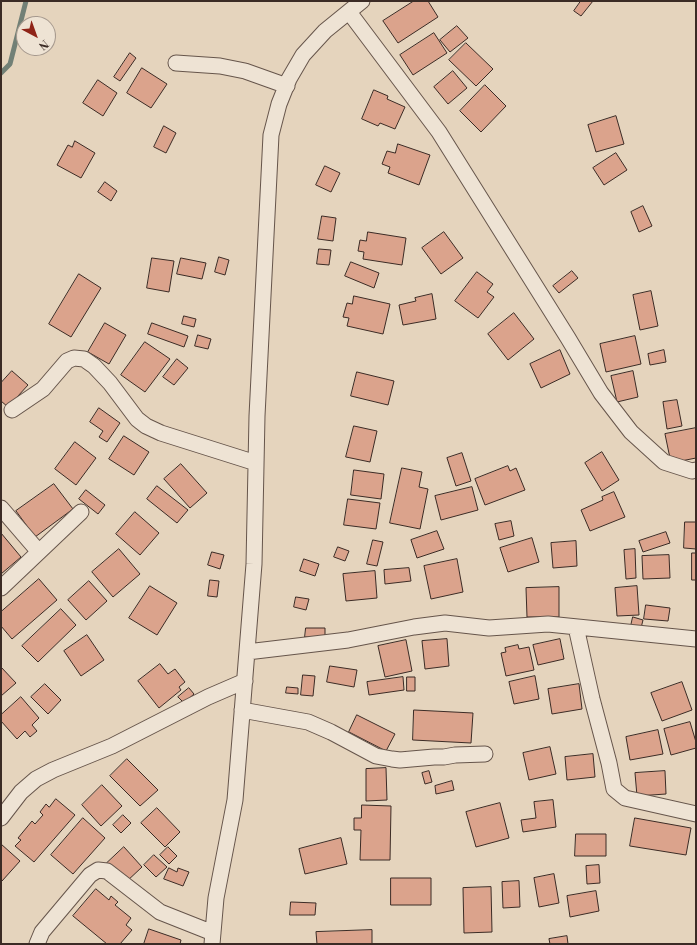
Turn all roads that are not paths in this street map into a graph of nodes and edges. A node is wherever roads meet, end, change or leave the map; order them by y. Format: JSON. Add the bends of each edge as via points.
{"nodes":[{"id":1,"x":362,"y":1,"type":"edge"},
{"id":2,"x":349,"y":12,"type":"junction"},
{"id":3,"x":176,"y":63,"type":"dead end"},
{"id":4,"x":287,"y":86,"type":"junction"},
{"id":5,"x":12,"y":410,"type":"dead end"},
{"id":6,"x":256,"y":464,"type":"junction"},
{"id":7,"x":696,"y":470,"type":"edge"},
{"id":8,"x":1,"y":508,"type":"edge"},
{"id":9,"x":81,"y":512,"type":"dead end"},
{"id":10,"x":39,"y":552,"type":"junction"},
{"id":11,"x":1,"y":588,"type":"edge"},
{"id":12,"x":576,"y":627,"type":"junction"},
{"id":13,"x":696,"y":639,"type":"edge"},
{"id":14,"x":247,"y":652,"type":"junction"},
{"id":15,"x":245,"y":681,"type":"junction"},
{"id":16,"x":242,"y":710,"type":"junction"},
{"id":17,"x":485,"y":754,"type":"dead end"},
{"id":18,"x":696,"y":814,"type":"edge"},
{"id":19,"x":1,"y":818,"type":"edge"},
{"id":20,"x":212,"y":938,"type":"edge"},
{"id":21,"x":37,"y":944,"type":"edge"}],
"edges":[{"from":1,"to":2,"type":"street"},
{"from":2,"to":4,"type":"street","via":[[325,31],[303,55]]},
{"from":2,"to":7,"type":"street","via":[[439,132],[601,393],[631,432],[664,462]]},
{"from":3,"to":4,"type":"street","via":[[220,66],[245,71]]},
{"from":4,"to":6,"type":"street","via":[[279,104],[271,135]]},
{"from":5,"to":6,"type":"street","via":[[43,389],[67,361],[80,358],[94,366],[137,419],[146,426]]},
{"from":6,"to":14,"type":"street","via":[[254,564]]},
{"from":8,"to":10,"type":"street"},
{"from":9,"to":10,"type":"street"},
{"from":10,"to":11,"type":"street"},
{"from":12,"to":13,"type":"street"},
{"from":12,"to":14,"type":"street","via":[[548,624],[489,628],[445,624],[414,626],[348,640]]},
{"from":12,"to":18,"type":"street","via":[[610,763],[614,789],[625,798]]},
{"from":14,"to":15,"type":"street"},
{"from":15,"to":16,"type":"street"},
{"from":15,"to":19,"type":"street","via":[[112,746],[36,779],[21,792]]},
{"from":16,"to":17,"type":"street","via":[[308,722],[376,756],[387,758],[400,760]]},
{"from":16,"to":20,"type":"street","via":[[235,800],[216,898]]},
{"from":20,"to":21,"type":"street","via":[[160,912],[107,871],[98,870],[90,875],[42,932]]}]}
